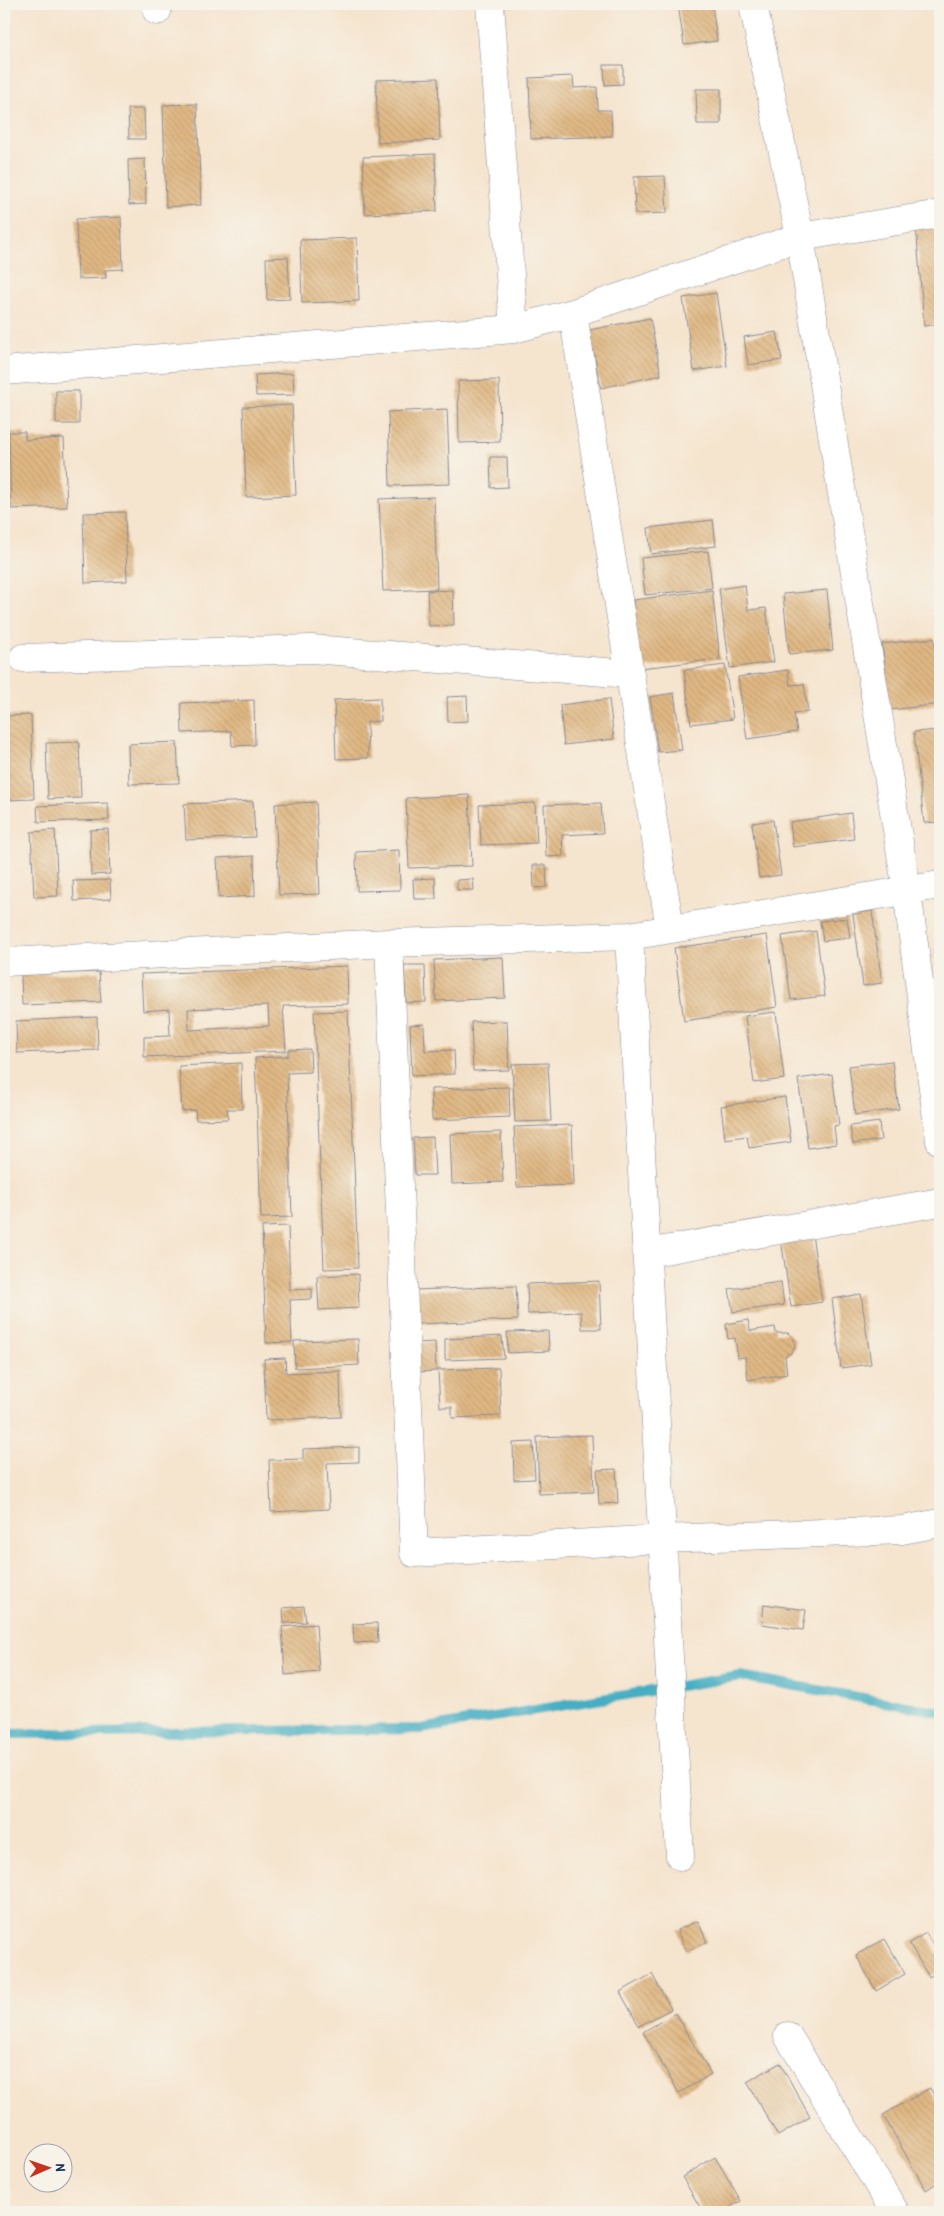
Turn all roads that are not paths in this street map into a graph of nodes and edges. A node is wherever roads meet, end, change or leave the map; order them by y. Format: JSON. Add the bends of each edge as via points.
{"nodes":[{"id":1,"x":490,"y":4,"type":"edge"},
{"id":2,"x":753,"y":4,"type":"edge"},
{"id":3,"x":940,"y":214,"type":"edge"},
{"id":4,"x":800,"y":237,"type":"junction"},
{"id":5,"x":573,"y":313,"type":"junction"},
{"id":6,"x":514,"y":329,"type":"junction"},
{"id":7,"x":4,"y":371,"type":"edge"},
{"id":8,"x":23,"y":658,"type":"dead end"},
{"id":9,"x":630,"y":674,"type":"junction"},
{"id":10,"x":940,"y":885,"type":"edge"},
{"id":11,"x":907,"y":891,"type":"junction"},
{"id":12,"x":670,"y":929,"type":"junction"},
{"id":13,"x":629,"y":936,"type":"junction"},
{"id":14,"x":389,"y":944,"type":"junction"},
{"id":15,"x":4,"y":962,"type":"edge"},
{"id":16,"x":940,"y":1141,"type":"edge"},
{"id":17,"x":940,"y":1202,"type":"edge"},
{"id":18,"x":647,"y":1253,"type":"junction"},
{"id":19,"x":940,"y":1524,"type":"edge"},
{"id":20,"x":662,"y":1539,"type":"junction"},
{"id":21,"x":680,"y":1856,"type":"dead end"},
{"id":22,"x":788,"y":2036,"type":"dead end"},
{"id":23,"x":895,"y":2212,"type":"edge"}],
"edges":[{"from":1,"to":6,"type":"street"},
{"from":2,"to":4,"type":"street"},
{"from":3,"to":4,"type":"street"},
{"from":4,"to":5,"type":"street"},
{"from":4,"to":11,"type":"street"},
{"from":5,"to":6,"type":"street"},
{"from":5,"to":9,"type":"street"},
{"from":6,"to":7,"type":"street"},
{"from":8,"to":9,"type":"street","via":[[312,649]]},
{"from":9,"to":12,"type":"street"},
{"from":10,"to":11,"type":"street"},
{"from":11,"to":12,"type":"street"},
{"from":11,"to":16,"type":"street"},
{"from":12,"to":13,"type":"street"},
{"from":13,"to":14,"type":"street"},
{"from":13,"to":18,"type":"street"},
{"from":14,"to":15,"type":"street"},
{"from":14,"to":20,"type":"street","via":[[414,1553]]},
{"from":17,"to":18,"type":"street"},
{"from":18,"to":20,"type":"street"},
{"from":19,"to":20,"type":"street","via":[[902,1530]]},
{"from":20,"to":21,"type":"street"},
{"from":22,"to":23,"type":"street"}]}
